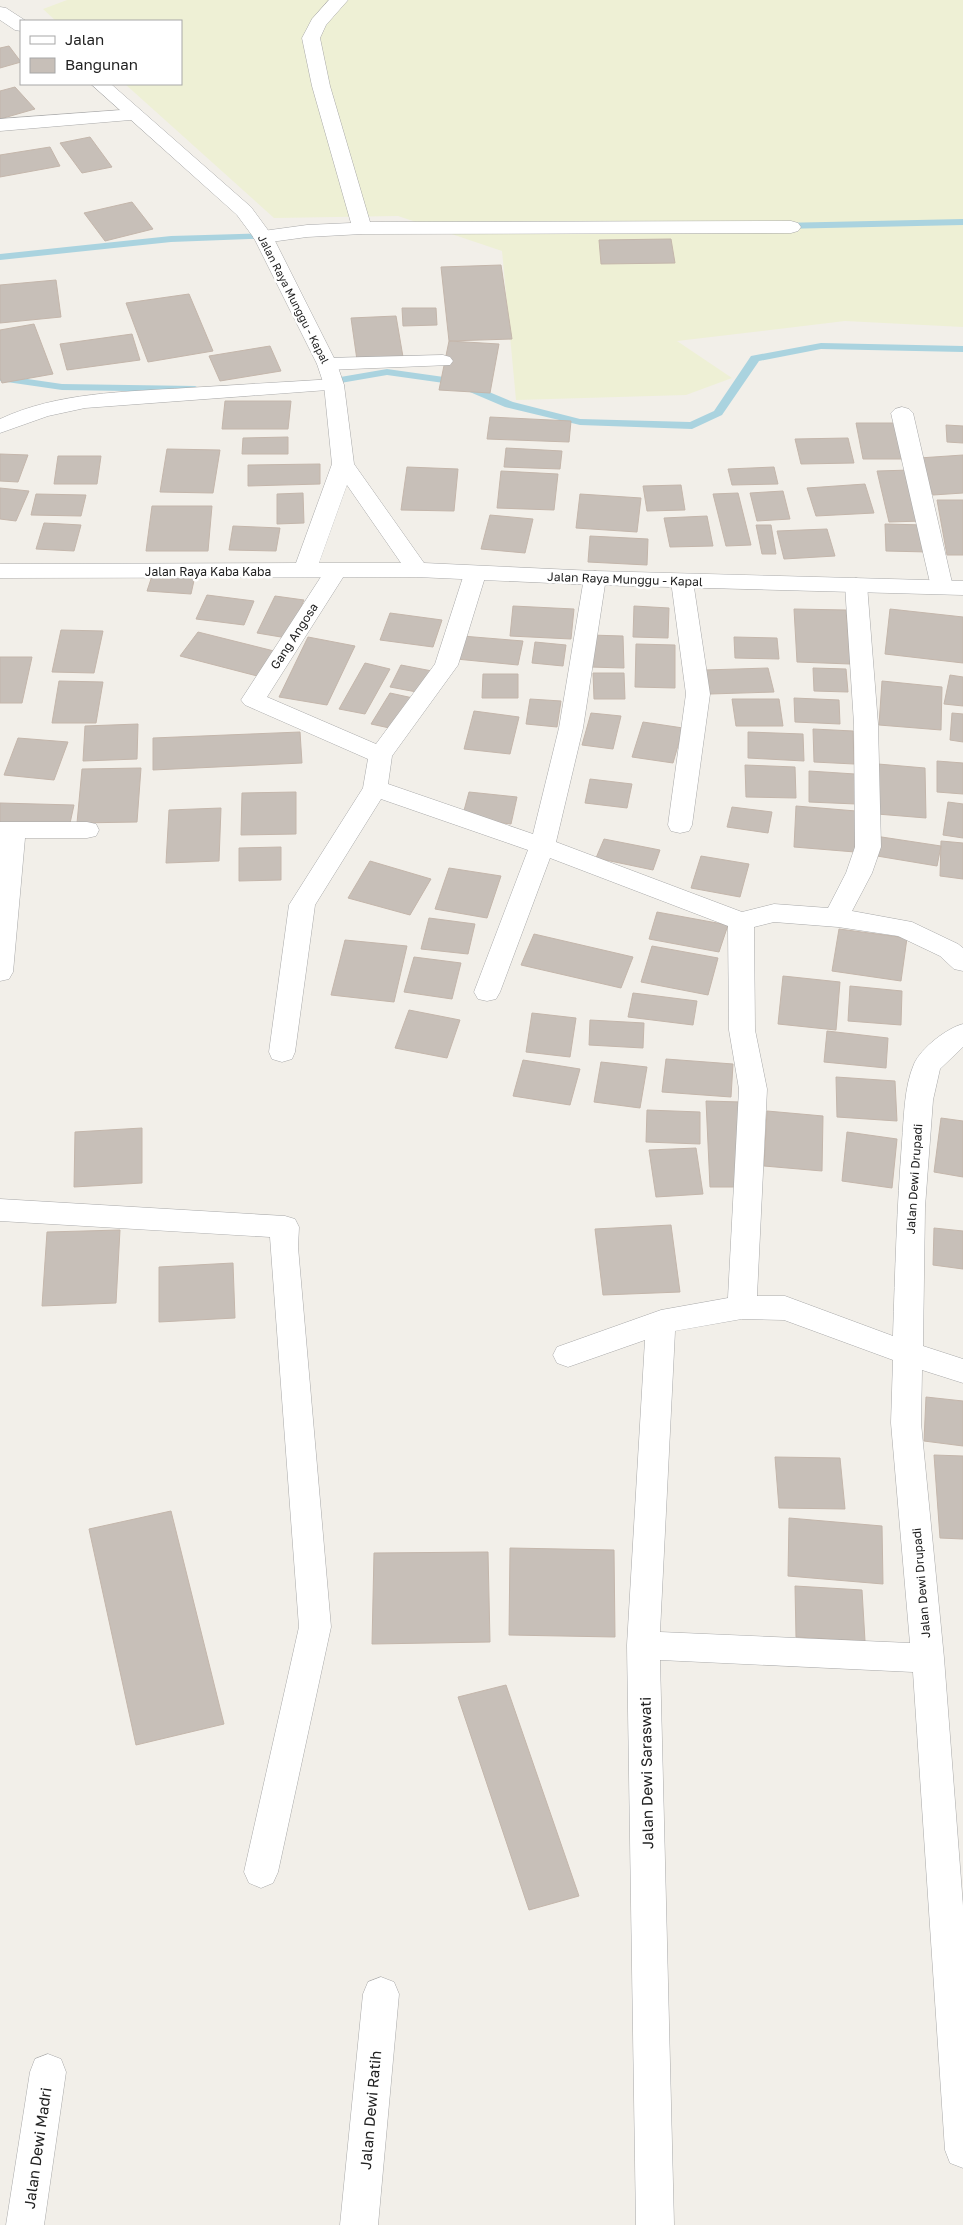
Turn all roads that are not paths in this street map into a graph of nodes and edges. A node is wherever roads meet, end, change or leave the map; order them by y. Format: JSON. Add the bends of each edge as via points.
{"nodes":[{"id":1,"x":339,"y":0,"type":"edge"},
{"id":2,"x":0,"y":12,"type":"edge"},
{"id":3,"x":20,"y":25,"type":"edge"},
{"id":4,"x":101,"y":85,"type":"edge"},
{"id":5,"x":136,"y":115,"type":"junction"},
{"id":6,"x":0,"y":125,"type":"edge"},
{"id":7,"x":791,"y":227,"type":"dead end"},
{"id":8,"x":362,"y":228,"type":"junction"},
{"id":9,"x":262,"y":235,"type":"junction"},
{"id":10,"x":443,"y":361,"type":"dead end"},
{"id":11,"x":327,"y":364,"type":"junction"},
{"id":12,"x":334,"y":385,"type":"junction"},
{"id":13,"x":902,"y":413,"type":"dead end"},
{"id":14,"x":0,"y":427,"type":"edge"},
{"id":15,"x":344,"y":464,"type":"junction"},
{"id":16,"x":417,"y":570,"type":"junction"},
{"id":17,"x":0,"y":571,"type":"edge"},
{"id":18,"x":304,"y":571,"type":"junction"},
{"id":19,"x":336,"y":571,"type":"junction"},
{"id":20,"x":475,"y":574,"type":"junction"},
{"id":21,"x":595,"y":578,"type":"junction"},
{"id":22,"x":682,"y":581,"type":"junction"},
{"id":23,"x":856,"y":585,"type":"junction"},
{"id":24,"x":952,"y":588,"type":"edge"},
{"id":25,"x":378,"y":770,"type":"junction"},
{"id":26,"x":680,"y":825,"type":"dead end"},
{"id":27,"x":7,"y":830,"type":"edge"},
{"id":28,"x":87,"y":830,"type":"dead end"},
{"id":29,"x":542,"y":846,"type":"junction"},
{"id":30,"x":843,"y":906,"type":"junction"},
{"id":31,"x":741,"y":921,"type":"junction"},
{"id":32,"x":963,"y":962,"type":"edge"},
{"id":33,"x":1,"y":969,"type":"edge"},
{"id":34,"x":487,"y":992,"type":"dead end"},
{"id":35,"x":963,"y":1034,"type":"edge"},
{"id":36,"x":282,"y":1052,"type":"dead end"},
{"id":37,"x":0,"y":1210,"type":"edge"},
{"id":38,"x":742,"y":1307,"type":"junction"},
{"id":39,"x":661,"y":1322,"type":"junction"},
{"id":40,"x":907,"y":1353,"type":"junction"},
{"id":41,"x":568,"y":1355,"type":"dead end"},
{"id":42,"x":963,"y":1371,"type":"edge"},
{"id":43,"x":643,"y":1645,"type":"junction"},
{"id":44,"x":928,"y":1658,"type":"junction"},
{"id":45,"x":261,"y":1872,"type":"dead end"},
{"id":46,"x":381,"y":1994,"type":"dead end"},
{"id":47,"x":48,"y":2072,"type":"dead end"},
{"id":48,"x":963,"y":2150,"type":"edge"},
{"id":49,"x":25,"y":2225,"type":"edge"},
{"id":50,"x":360,"y":2225,"type":"edge"},
{"id":51,"x":655,"y":2225,"type":"edge"}],
"edges":[{"from":1,"to":8,"type":"street","via":[[318,23],[311,38],[321,86]]},
{"from":2,"to":3,"type":"street"},
{"from":4,"to":5,"type":"street","name":"Jalan Raya Munggu - Kapal"},
{"from":5,"to":6,"type":"street"},
{"from":5,"to":9,"type":"street","name":"Jalan Raya Munggu - Kapal","via":[[244,211]]},
{"from":7,"to":8,"type":"street"},
{"from":8,"to":9,"type":"street"},
{"from":9,"to":11,"type":"street","name":"Jalan Raya Munggu - Kapal"},
{"from":10,"to":11,"type":"street"},
{"from":11,"to":12,"type":"street","name":"Jalan Raya Munggu - Kapal"},
{"from":12,"to":14,"type":"street","via":[[90,401],[49,410]]},
{"from":12,"to":15,"type":"street","name":"Jalan Raya Munggu - Kapal"},
{"from":13,"to":24,"type":"street"},
{"from":15,"to":16,"type":"street","name":"Jalan Raya Munggu - Kapal"},
{"from":15,"to":18,"type":"street","name":"Jalan Raya Munggu - Kapal"},
{"from":16,"to":19,"type":"street","name":"Jalan Raya Kaba Kaba"},
{"from":16,"to":20,"type":"street","name":"Jalan Raya Munggu - Kapal"},
{"from":17,"to":18,"type":"street","name":"Jalan Raya Kaba Kaba"},
{"from":18,"to":19,"type":"street","name":"Jalan Raya Kaba Kaba"},
{"from":19,"to":25,"type":"street","name":"Gang Angosa","via":[[253,700]]},
{"from":20,"to":21,"type":"street","name":"Jalan Raya Munggu - Kapal"},
{"from":20,"to":25,"type":"street","via":[[446,664]]},
{"from":21,"to":22,"type":"street","name":"Jalan Raya Munggu - Kapal"},
{"from":21,"to":29,"type":"street","via":[[571,728]]},
{"from":22,"to":23,"type":"street","name":"Jalan Raya Munggu - Kapal"},
{"from":22,"to":26,"type":"street","via":[[698,694]]},
{"from":23,"to":24,"type":"street","name":"Jalan Raya Munggu - Kapal"},
{"from":23,"to":30,"type":"street","via":[[866,724],[868,847]]},
{"from":25,"to":29,"type":"street"},
{"from":25,"to":36,"type":"street","via":[[302,905]]},
{"from":27,"to":28,"type":"street"},
{"from":27,"to":33,"type":"street"},
{"from":29,"to":31,"type":"street"},
{"from":29,"to":34,"type":"street"},
{"from":30,"to":31,"type":"street","via":[[774,913]]},
{"from":30,"to":32,"type":"street","via":[[903,928],[949,950]]},
{"from":31,"to":38,"type":"street","via":[[742,1030],[753,1089]]},
{"from":35,"to":40,"type":"street","name":"Jalan Dewi Drupadi","via":[[927,1065],[919,1100],[911,1207]]},
{"from":37,"to":45,"type":"street","via":[[285,1227],[284,1247],[316,1627]]},
{"from":38,"to":39,"type":"street"},
{"from":38,"to":40,"type":"street","via":[[785,1308]]},
{"from":39,"to":41,"type":"street"},
{"from":39,"to":43,"type":"street","name":"Jalan Dewi Saraswati"},
{"from":40,"to":42,"type":"street"},
{"from":40,"to":44,"type":"street","name":"Jalan Dewi Drupadi","via":[[906,1423]]},
{"from":43,"to":44,"type":"street"},
{"from":43,"to":51,"type":"street","name":"Jalan Dewi Saraswati"},
{"from":44,"to":48,"type":"street","name":"Jalan Dewi Drupadi"},
{"from":46,"to":50,"type":"street","name":"Jalan Dewi Ratih"},
{"from":47,"to":49,"type":"street","name":"Jalan Dewi Madri"}]}
